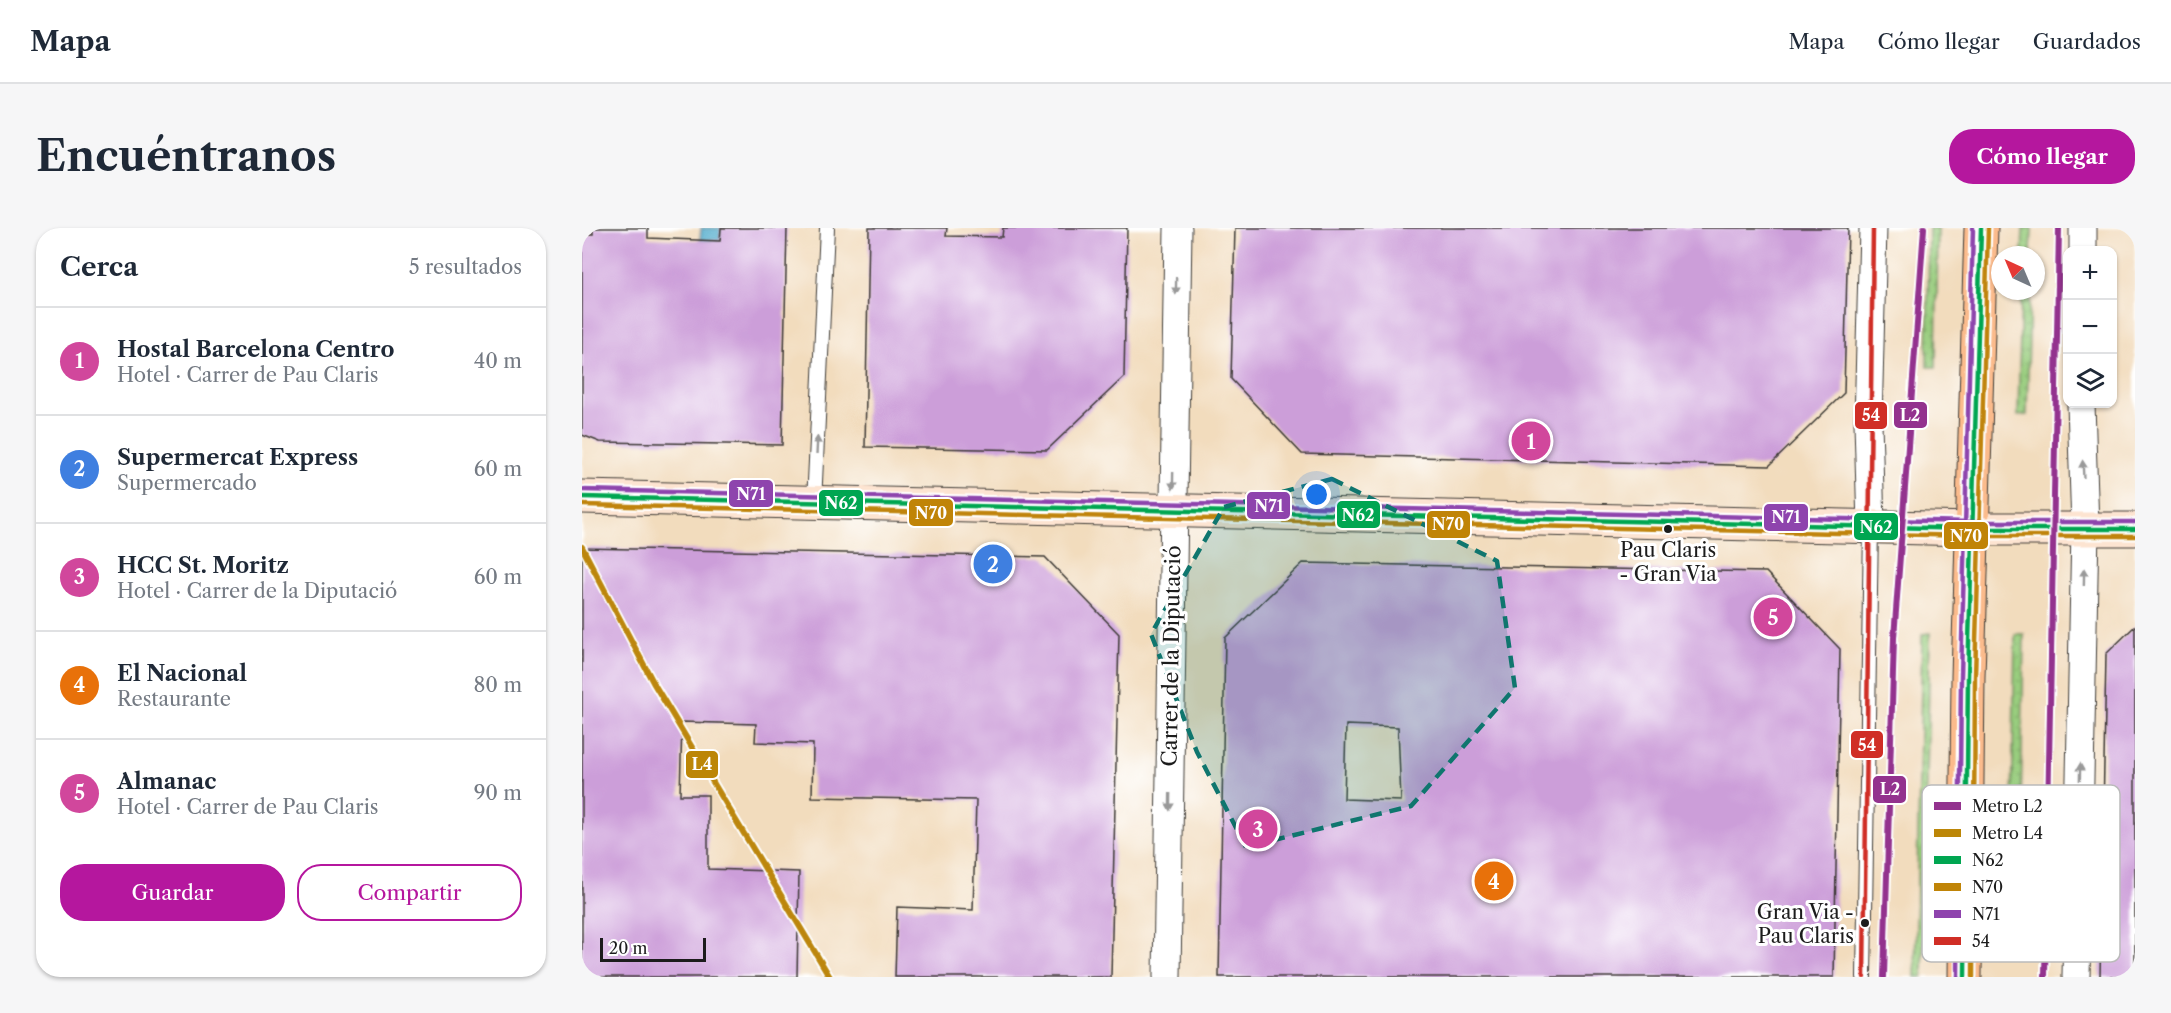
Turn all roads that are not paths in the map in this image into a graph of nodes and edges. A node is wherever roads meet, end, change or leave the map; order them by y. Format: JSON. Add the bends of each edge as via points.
{"nodes":[{"id":1,"x":827,"y":228,"type":"edge"},
{"id":2,"x":1178,"y":228,"type":"edge"},
{"id":3,"x":1873,"y":228,"type":"edge"},
{"id":4,"x":1981,"y":228,"type":"edge"},
{"id":5,"x":2083,"y":228,"type":"edge"},
{"id":6,"x":2083,"y":246,"type":"edge"},
{"id":7,"x":2081,"y":408,"type":"edge"},
{"id":8,"x":582,"y":497,"type":"edge"},
{"id":9,"x":814,"y":503,"type":"junction"},
{"id":10,"x":1173,"y":511,"type":"junction"},
{"id":11,"x":1871,"y":526,"type":"junction"},
{"id":12,"x":2085,"y":528,"type":"junction"},
{"id":13,"x":1972,"y":529,"type":"junction"},
{"id":14,"x":2135,"y":529,"type":"edge"},
{"id":15,"x":1968,"y":785,"type":"edge"},
{"id":16,"x":2080,"y":785,"type":"edge"},
{"id":17,"x":1965,"y":962,"type":"edge"},
{"id":18,"x":2076,"y":962,"type":"edge"},
{"id":19,"x":1167,"y":977,"type":"edge"},
{"id":20,"x":1864,"y":977,"type":"edge"},
{"id":21,"x":1965,"y":977,"type":"edge"},
{"id":22,"x":2076,"y":977,"type":"edge"}],
"edges":[{"from":9,"to":1,"type":"lane","one_way":true},
{"from":2,"to":10,"type":"street","name":"Carrer de la Diputació","one_way":true},
{"from":3,"to":11,"type":"street","via":[[1868,423]]},
{"from":4,"to":13,"type":"main road"},
{"from":5,"to":6,"type":"street"},
{"from":12,"to":7,"type":"street","one_way":true},
{"from":8,"to":9,"type":"main road"},
{"from":9,"to":10,"type":"main road"},
{"from":10,"to":11,"type":"main road"},
{"from":10,"to":19,"type":"street","name":"Carrer de la Diputació","one_way":true},
{"from":11,"to":13,"type":"main road"},
{"from":11,"to":20,"type":"lane"},
{"from":12,"to":13,"type":"main road"},
{"from":12,"to":14,"type":"main road"},
{"from":16,"to":12,"type":"street","one_way":true},
{"from":13,"to":15,"type":"main road"},
{"from":17,"to":21,"type":"main road"},
{"from":22,"to":18,"type":"street","one_way":true}]}
